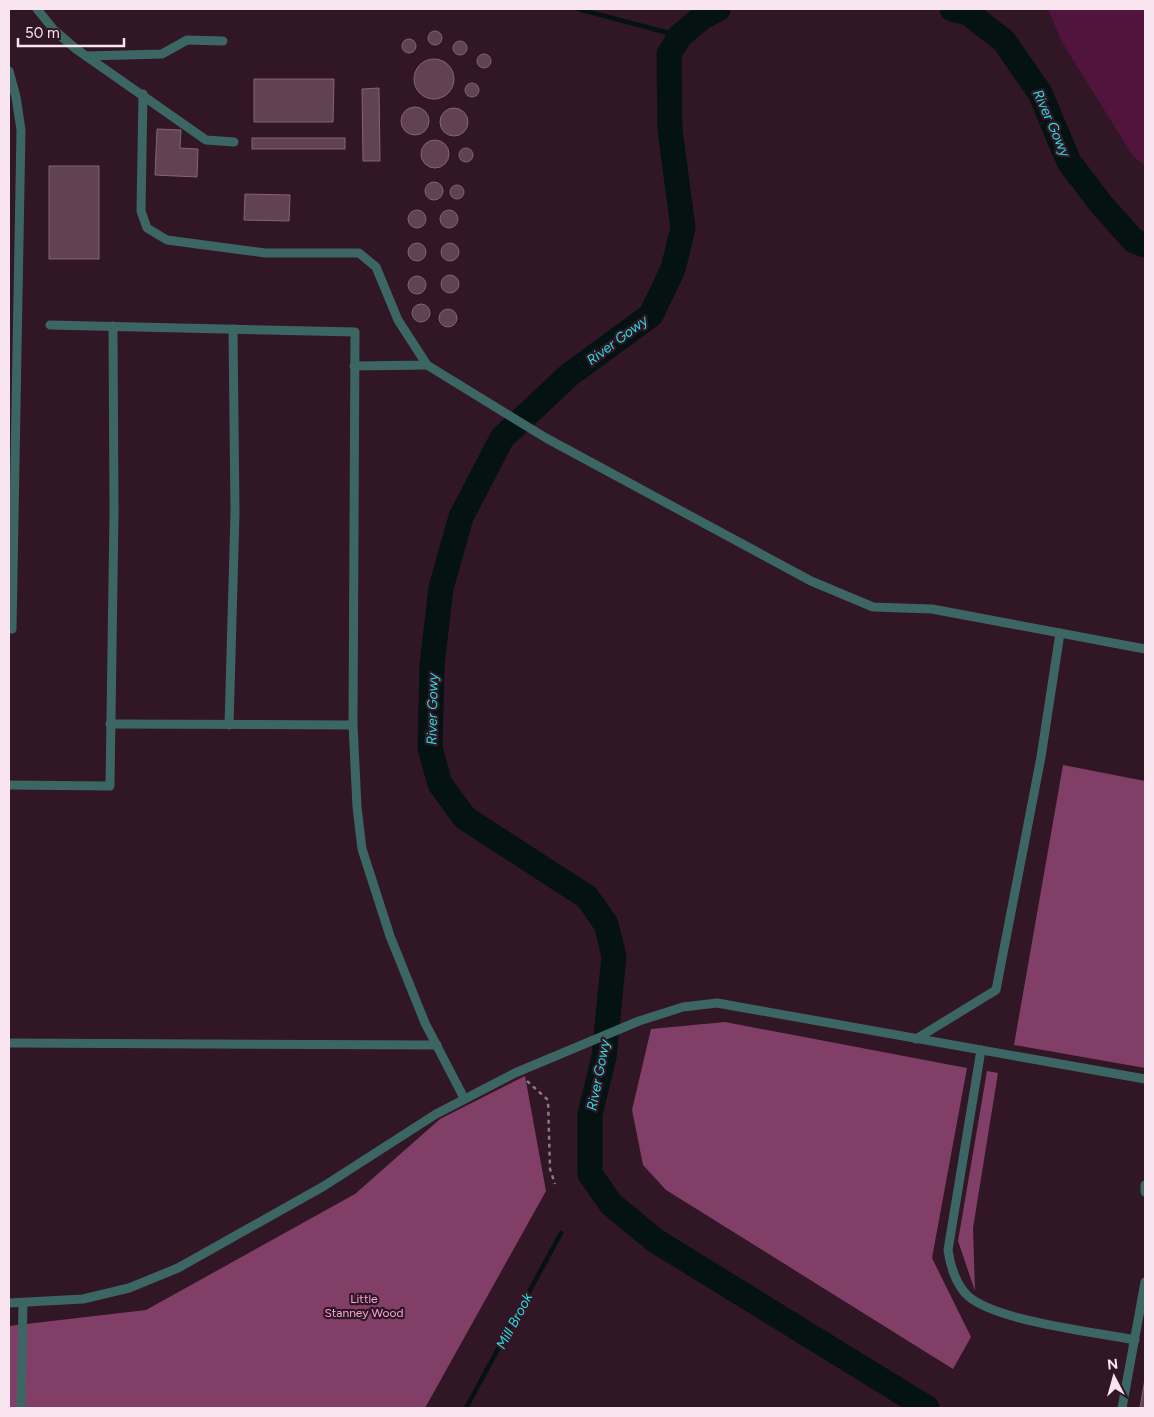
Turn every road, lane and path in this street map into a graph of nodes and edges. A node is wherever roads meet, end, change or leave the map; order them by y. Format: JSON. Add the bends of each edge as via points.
{"nodes":[{"id":1,"x":37,"y":9,"type":"edge"},
{"id":2,"x":223,"y":41,"type":"dead end"},
{"id":3,"x":86,"y":56,"type":"junction"},
{"id":4,"x":9,"y":71,"type":"edge"},
{"id":5,"x":143,"y":94,"type":"junction"},
{"id":6,"x":234,"y":142,"type":"dead end"},
{"id":7,"x":50,"y":325,"type":"dead end"},
{"id":8,"x":113,"y":326,"type":"junction"},
{"id":9,"x":233,"y":329,"type":"junction"},
{"id":10,"x":427,"y":365,"type":"junction"},
{"id":11,"x":354,"y":366,"type":"junction"},
{"id":12,"x":9,"y":629,"type":"edge"},
{"id":13,"x":1060,"y":634,"type":"junction"},
{"id":14,"x":1145,"y":649,"type":"edge"},
{"id":15,"x":110,"y":724,"type":"junction"},
{"id":16,"x":230,"y":725,"type":"junction"},
{"id":17,"x":353,"y":725,"type":"junction"},
{"id":18,"x":9,"y":785,"type":"edge"},
{"id":19,"x":916,"y":1039,"type":"junction"},
{"id":20,"x":9,"y":1042,"type":"edge"},
{"id":21,"x":437,"y":1045,"type":"junction"},
{"id":22,"x":981,"y":1050,"type":"junction"},
{"id":23,"x":515,"y":1073,"type":"junction"},
{"id":24,"x":1145,"y":1079,"type":"edge"},
{"id":25,"x":464,"y":1098,"type":"junction"},
{"id":26,"x":555,"y":1184,"type":"dead end"},
{"id":27,"x":1145,"y":1185,"type":"edge"},
{"id":28,"x":1145,"y":1192,"type":"edge"},
{"id":29,"x":1145,"y":1282,"type":"edge"},
{"id":30,"x":9,"y":1303,"type":"edge"},
{"id":31,"x":23,"y":1303,"type":"junction"},
{"id":32,"x":1135,"y":1340,"type":"junction"},
{"id":33,"x":21,"y":1408,"type":"edge"},
{"id":34,"x":1122,"y":1408,"type":"edge"}],
"edges":[{"from":1,"to":3,"type":"lane","via":[[54,30]]},
{"from":2,"to":3,"type":"lane","via":[[187,40],[162,54]]},
{"from":3,"to":5,"type":"lane"},
{"from":4,"to":12,"type":"lane","via":[[21,130],[12,629]]},
{"from":5,"to":6,"type":"lane","via":[[206,140]]},
{"from":5,"to":10,"type":"lane","via":[[141,211],[147,228],[167,240],[230,249],[266,253],[359,253],[376,267],[398,320]]},
{"from":7,"to":8,"type":"lane"},
{"from":8,"to":9,"type":"lane"},
{"from":8,"to":15,"type":"lane"},
{"from":9,"to":11,"type":"lane","via":[[355,332]]},
{"from":9,"to":16,"type":"lane","via":[[235,513]]},
{"from":10,"to":11,"type":"lane"},
{"from":10,"to":13,"type":"lane","via":[[546,438],[811,581],[873,607],[932,610]]},
{"from":11,"to":17,"type":"lane"},
{"from":13,"to":14,"type":"lane"},
{"from":13,"to":19,"type":"lane","via":[[1041,757],[996,990]]},
{"from":15,"to":16,"type":"lane"},
{"from":15,"to":18,"type":"lane","via":[[110,786]]},
{"from":16,"to":17,"type":"lane"},
{"from":17,"to":21,"type":"lane","via":[[362,849],[390,936]]},
{"from":19,"to":22,"type":"lane"},
{"from":19,"to":23,"type":"lane","via":[[717,1003],[683,1007],[639,1021]]},
{"from":20,"to":21,"type":"lane"},
{"from":21,"to":25,"type":"lane"},
{"from":22,"to":24,"type":"lane"},
{"from":22,"to":32,"type":"lane","via":[[948,1250],[957,1280],[968,1296],[1014,1317]]},
{"from":23,"to":25,"type":"lane"},
{"from":23,"to":26,"type":"path","via":[[533,1084],[548,1100],[550,1169]]},
{"from":25,"to":31,"type":"lane","via":[[324,1186],[178,1268],[129,1288],[83,1299]]},
{"from":27,"to":28,"type":"lane"},
{"from":29,"to":32,"type":"lane"},
{"from":30,"to":31,"type":"lane"},
{"from":31,"to":33,"type":"lane"},
{"from":32,"to":34,"type":"lane"}]}
